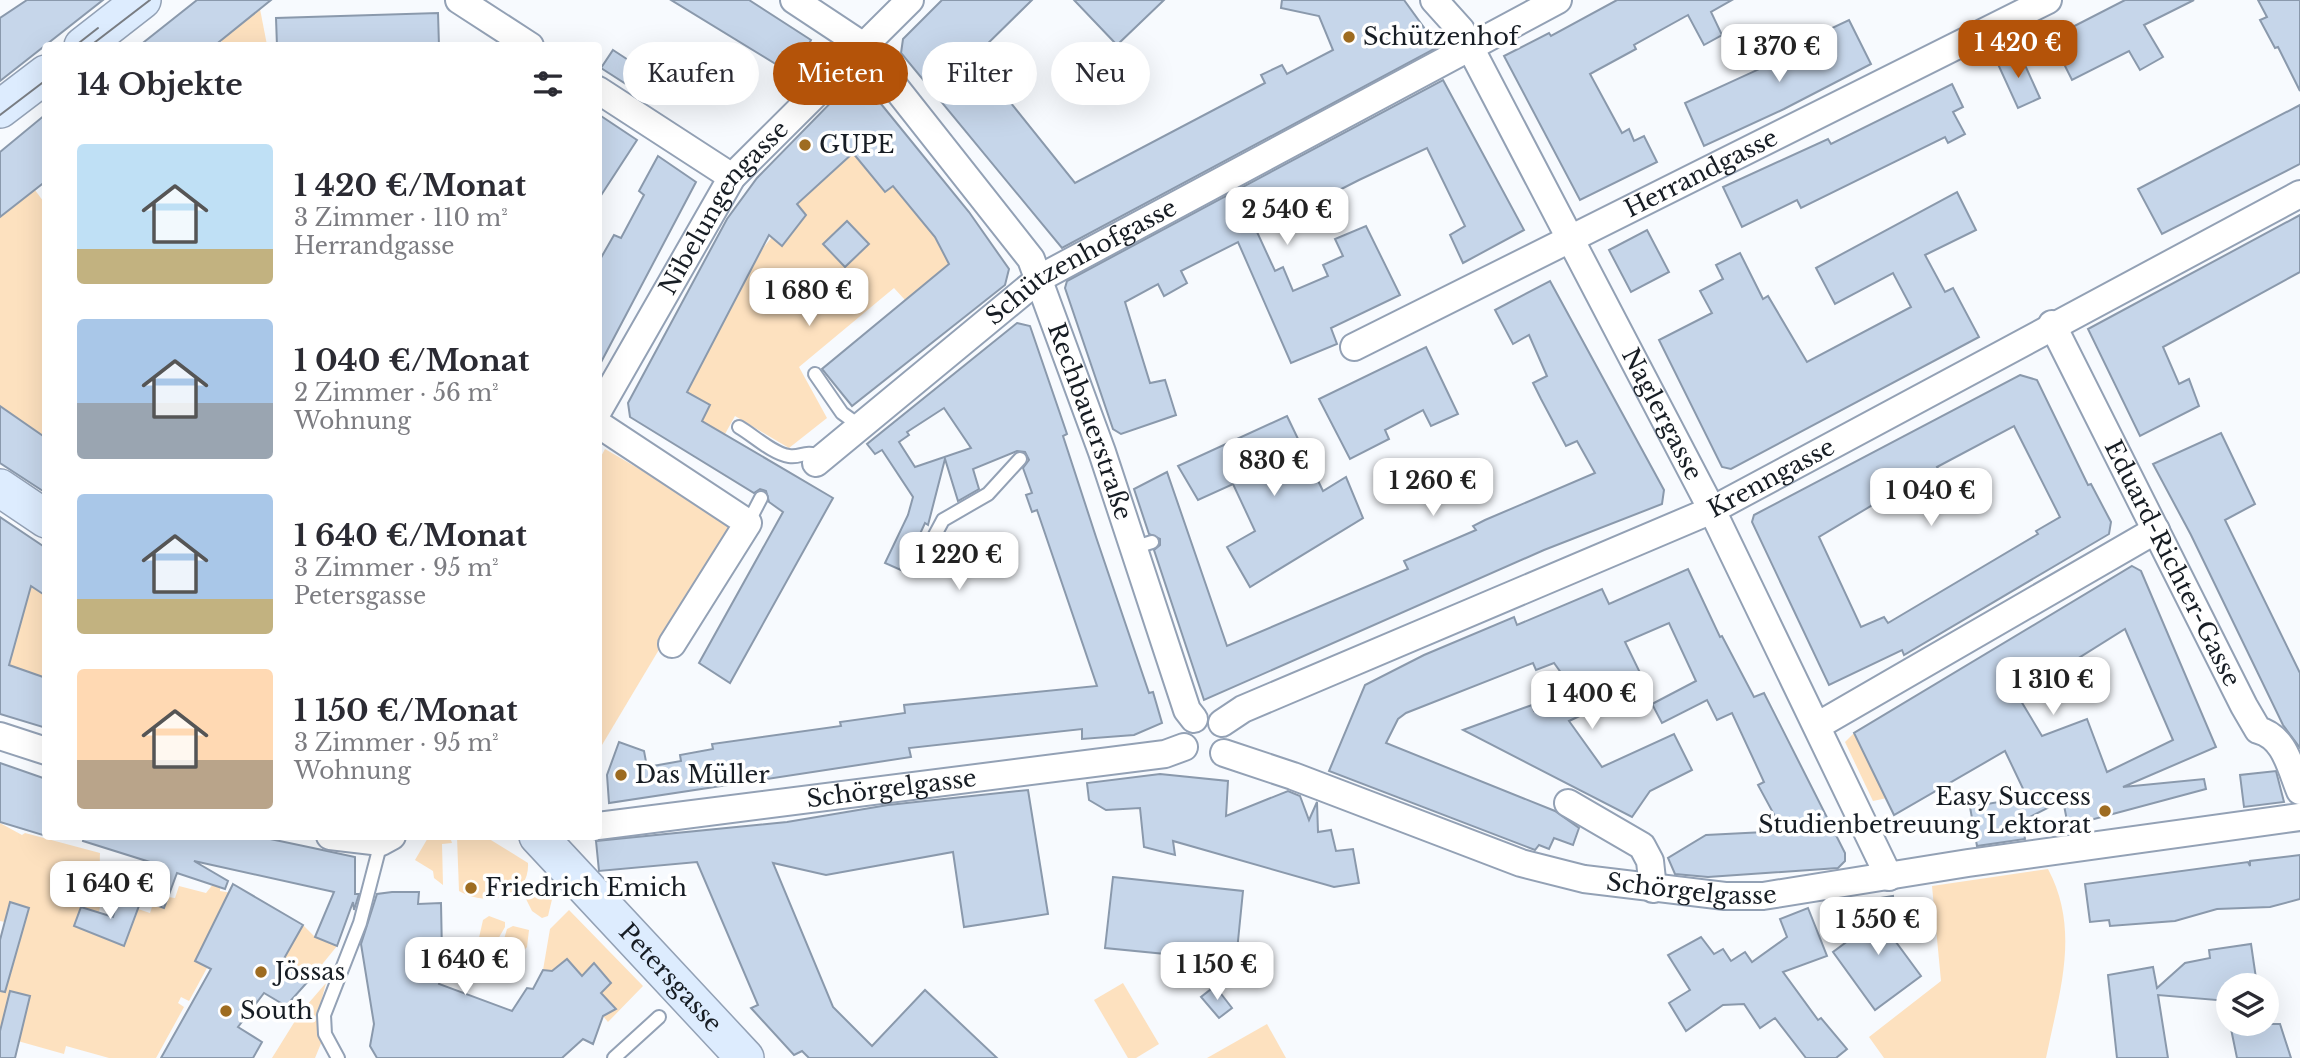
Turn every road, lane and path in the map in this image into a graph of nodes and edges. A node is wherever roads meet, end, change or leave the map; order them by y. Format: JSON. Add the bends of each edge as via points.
{"nodes":[{"id":1,"x":142,"y":0,"type":"edge"},
{"id":2,"x":459,"y":0,"type":"edge"},
{"id":3,"x":794,"y":0,"type":"edge"},
{"id":4,"x":910,"y":0,"type":"edge"},
{"id":5,"x":1434,"y":0,"type":"edge"},
{"id":6,"x":1558,"y":0,"type":"edge"},
{"id":7,"x":2048,"y":0,"type":"edge"},
{"id":8,"x":88,"y":42,"type":"edge"},
{"id":9,"x":524,"y":42,"type":"edge"},
{"id":10,"x":857,"y":42,"type":"edge"},
{"id":11,"x":865,"y":42,"type":"edge"},
{"id":12,"x":1469,"y":48,"type":"junction"},
{"id":13,"x":42,"y":83,"type":"edge"},
{"id":14,"x":602,"y":93,"type":"edge"},
{"id":15,"x":908,"y":103,"type":"edge"},
{"id":16,"x":803,"y":105,"type":"edge"},
{"id":17,"x":0,"y":109,"type":"edge"},
{"id":18,"x":732,"y":177,"type":"junction"},
{"id":19,"x":2300,"y":194,"type":"edge"},
{"id":20,"x":1569,"y":240,"type":"junction"},
{"id":21,"x":1040,"y":278,"type":"junction"},
{"id":22,"x":2052,"y":324,"type":"junction"},
{"id":23,"x":1354,"y":347,"type":"dead end"},
{"id":24,"x":815,"y":374,"type":"dead end"},
{"id":25,"x":602,"y":404,"type":"edge"},
{"id":26,"x":860,"y":426,"type":"junction"},
{"id":27,"x":602,"y":427,"type":"edge"},
{"id":28,"x":739,"y":427,"type":"dead end"},
{"id":29,"x":1020,"y":459,"type":"dead end"},
{"id":30,"x":819,"y":460,"type":"joint"},
{"id":31,"x":0,"y":488,"type":"edge"},
{"id":32,"x":761,"y":498,"type":"dead end"},
{"id":33,"x":1712,"y":510,"type":"junction"},
{"id":34,"x":42,"y":516,"type":"edge"},
{"id":35,"x":748,"y":523,"type":"junction"},
{"id":36,"x":2156,"y":530,"type":"junction"},
{"id":37,"x":921,"y":561,"type":"dead end"},
{"id":38,"x":672,"y":643,"type":"dead end"},
{"id":39,"x":1194,"y":719,"type":"junction"},
{"id":40,"x":1222,"y":723,"type":"junction"},
{"id":41,"x":1817,"y":726,"type":"junction"},
{"id":42,"x":0,"y":736,"type":"edge"},
{"id":43,"x":1184,"y":747,"type":"junction"},
{"id":44,"x":42,"y":750,"type":"edge"},
{"id":45,"x":1224,"y":753,"type":"junction"},
{"id":46,"x":2300,"y":790,"type":"edge"},
{"id":47,"x":1568,"y":803,"type":"dead end"},
{"id":48,"x":2300,"y":817,"type":"edge"},
{"id":49,"x":602,"y":825,"type":"edge"},
{"id":50,"x":386,"y":840,"type":"edge"},
{"id":51,"x":545,"y":840,"type":"edge"},
{"id":52,"x":1889,"y":877,"type":"junction"},
{"id":53,"x":1653,"y":889,"type":"junction"},
{"id":54,"x":659,"y":1017,"type":"dead end"},
{"id":55,"x":338,"y":1058,"type":"edge"},
{"id":56,"x":614,"y":1058,"type":"edge"},
{"id":57,"x":745,"y":1058,"type":"edge"}],
"edges":[{"from":1,"to":8,"type":"main road"},
{"from":2,"to":9,"type":"street"},
{"from":3,"to":10,"type":"street","name":"Rechbauerstraße"},
{"from":4,"to":11,"type":"street","name":"Nibelungengasse"},
{"from":5,"to":12,"type":"street","name":"Naglergasse","via":[[1461,30]]},
{"from":6,"to":12,"type":"street","name":"Schützenhofgasse"},
{"from":7,"to":20,"type":"street","name":"Herrandgasse"},
{"from":12,"to":20,"type":"street","name":"Naglergasse"},
{"from":12,"to":21,"type":"street","name":"Schützenhofgasse"},
{"from":13,"to":17,"type":"main road"},
{"from":14,"to":18,"type":"street"},
{"from":15,"to":21,"type":"street","name":"Rechbauerstraße","via":[[1031,259]]},
{"from":16,"to":18,"type":"street","name":"Nibelungengasse"},
{"from":18,"to":25,"type":"street","name":"Nibelungengasse"},
{"from":19,"to":22,"type":"street","name":"Krenngasse"},
{"from":20,"to":23,"type":"street","name":"Herrandgasse"},
{"from":20,"to":33,"type":"street","name":"Naglergasse"},
{"from":21,"to":26,"type":"street","name":"Schützenhofgasse"},
{"from":21,"to":39,"type":"street","name":"Rechbauerstraße","via":[[1142,545],[1187,709]]},
{"from":22,"to":33,"type":"street","name":"Krenngasse"},
{"from":22,"to":36,"type":"street","name":"Eduard-Richter-Gasse"},
{"from":24,"to":26,"type":"lane","via":[[842,413]]},
{"from":26,"to":30,"type":"street","name":"Schützenhofgasse"},
{"from":27,"to":35,"type":"street"},
{"from":28,"to":30,"type":"lane","via":[[783,454],[807,452]]},
{"from":29,"to":37,"type":"lane","via":[[988,494],[943,520]]},
{"from":31,"to":34,"type":"main road"},
{"from":32,"to":35,"type":"lane"},
{"from":33,"to":40,"type":"street","name":"Krenngasse","via":[[1243,709]]},
{"from":33,"to":41,"type":"street","name":"Naglergasse"},
{"from":35,"to":38,"type":"street"},
{"from":36,"to":41,"type":"street"},
{"from":36,"to":46,"type":"street","name":"Eduard-Richter-Gasse","via":[[2255,726],[2280,742]]},
{"from":39,"to":40,"type":"street","via":[[1209,716]]},
{"from":39,"to":43,"type":"street","via":[[1184,731]]},
{"from":40,"to":45,"type":"street","via":[[1229,737]]},
{"from":41,"to":52,"type":"street","name":"Naglergasse"},
{"from":42,"to":44,"type":"street"},
{"from":43,"to":45,"type":"street","via":[[1202,762]]},
{"from":43,"to":49,"type":"street","name":"Schörgelgasse","via":[[1165,754]]},
{"from":45,"to":53,"type":"street","name":"Schörgelgasse","via":[[1521,863],[1584,879]]},
{"from":47,"to":53,"type":"street","via":[[1642,846],[1650,861]]},
{"from":48,"to":52,"type":"street","name":"Schörgelgasse"},
{"from":50,"to":55,"type":"lane","via":[[324,1015],[325,1034]]},
{"from":51,"to":57,"type":"main road","name":"Petersgasse","via":[[584,888]]},
{"from":52,"to":53,"type":"street","name":"Schörgelgasse","via":[[1763,896]]},
{"from":54,"to":56,"type":"lane"}]}
